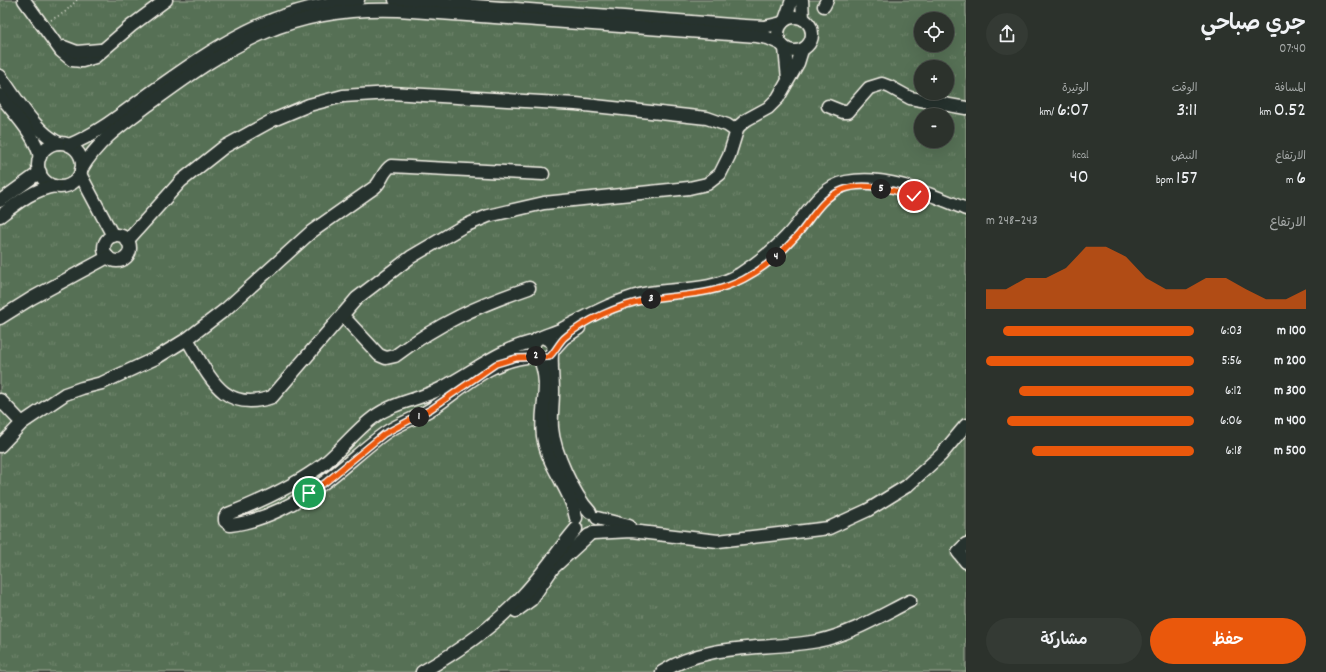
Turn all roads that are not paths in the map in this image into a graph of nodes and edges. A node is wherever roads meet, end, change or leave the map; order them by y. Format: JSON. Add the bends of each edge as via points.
{"nodes":[{"id":1,"x":24,"y":0,"type":"edge"},
{"id":2,"x":166,"y":0,"type":"edge"},
{"id":3,"x":358,"y":0,"type":"edge"},
{"id":4,"x":395,"y":0,"type":"edge"},
{"id":5,"x":792,"y":0,"type":"edge"},
{"id":6,"x":802,"y":0,"type":"edge"},
{"id":7,"x":417,"y":1,"type":"edge"},
{"id":8,"x":462,"y":3,"type":"edge"},
{"id":9,"x":803,"y":19,"type":"junction"},
{"id":10,"x":784,"y":21,"type":"junction"},
{"id":11,"x":783,"y":46,"type":"junction"},
{"id":12,"x":802,"y":50,"type":"junction"},
{"id":13,"x":0,"y":76,"type":"edge"},
{"id":14,"x":788,"y":79,"type":"junction"},
{"id":15,"x":0,"y":95,"type":"edge"},
{"id":16,"x":828,"y":106,"type":"dead end"},
{"id":17,"x":966,"y":108,"type":"edge"},
{"id":18,"x":736,"y":131,"type":"junction"},
{"id":19,"x":64,"y":144,"type":"junction"},
{"id":20,"x":40,"y":157,"type":"junction"},
{"id":21,"x":40,"y":172,"type":"junction"},
{"id":22,"x":81,"y":172,"type":"junction"},
{"id":23,"x":543,"y":174,"type":"dead end"},
{"id":24,"x":55,"y":186,"type":"junction"},
{"id":25,"x":0,"y":201,"type":"edge"},
{"id":26,"x":966,"y":208,"type":"edge"},
{"id":27,"x":0,"y":216,"type":"edge"},
{"id":28,"x":966,"y":216,"type":"edge"},
{"id":29,"x":113,"y":236,"type":"junction"},
{"id":30,"x":127,"y":241,"type":"junction"},
{"id":31,"x":108,"y":257,"type":"junction"},
{"id":32,"x":529,"y":288,"type":"dead end"},
{"id":33,"x":343,"y":316,"type":"junction"},
{"id":34,"x":0,"y":318,"type":"edge"},
{"id":35,"x":188,"y":339,"type":"junction"},
{"id":36,"x":539,"y":339,"type":"junction"},
{"id":37,"x":553,"y":352,"type":"junction"},
{"id":38,"x":538,"y":357,"type":"junction"},
{"id":39,"x":0,"y":400,"type":"edge"},
{"id":40,"x":22,"y":423,"type":"junction"},
{"id":41,"x":966,"y":425,"type":"edge"},
{"id":42,"x":0,"y":446,"type":"edge"},
{"id":43,"x":594,"y":515,"type":"junction"},
{"id":44,"x":576,"y":524,"type":"junction"},
{"id":45,"x":642,"y":530,"type":"junction"},
{"id":46,"x":591,"y":534,"type":"junction"},
{"id":47,"x":962,"y":548,"type":"edge"},
{"id":48,"x":966,"y":562,"type":"edge"},
{"id":49,"x":537,"y":585,"type":"junction"},
{"id":50,"x":910,"y":601,"type":"dead end"},
{"id":51,"x":422,"y":672,"type":"edge"},
{"id":52,"x":662,"y":672,"type":"edge"}],
"edges":[{"from":1,"to":2,"type":"street","via":[[57,44],[77,52],[101,50]]},
{"from":3,"to":19,"type":"street","via":[[298,10],[239,34],[200,57],[92,135]]},
{"from":4,"to":7,"type":"street"},
{"from":5,"to":10,"type":"street"},
{"from":6,"to":9,"type":"street"},
{"from":7,"to":8,"type":"street"},
{"from":8,"to":10,"type":"street","via":[[745,26],[764,26]]},
{"from":9,"to":10,"type":"street","via":[[794,17]]},
{"from":9,"to":12,"type":"street","via":[[810,26],[812,35],[809,44]]},
{"from":10,"to":11,"type":"street","via":[[778,31]]},
{"from":11,"to":12,"type":"street","via":[[793,51]]},
{"from":11,"to":14,"type":"street"},
{"from":11,"to":22,"type":"street","via":[[768,38],[757,36],[398,10],[365,10],[320,15],[271,29],[207,64],[109,134],[93,151]]},
{"from":12,"to":14,"type":"street","via":[[798,63]]},
{"from":13,"to":19,"type":"street","via":[[41,131],[50,139]]},
{"from":14,"to":18,"type":"street","via":[[773,104],[746,120]]},
{"from":15,"to":20,"type":"street","via":[[32,137]]},
{"from":16,"to":17,"type":"street","via":[[848,112],[869,88],[882,84],[910,98]]},
{"from":18,"to":30,"type":"street","via":[[707,118],[576,104],[391,93],[342,96],[308,105],[273,120],[224,147],[181,181]]},
{"from":18,"to":33,"type":"street","via":[[725,166],[720,174],[707,184],[544,203],[488,216],[445,236],[411,257],[357,298]]},
{"from":19,"to":20,"type":"street","via":[[50,146]]},
{"from":19,"to":22,"type":"street","via":[[80,155]]},
{"from":20,"to":21,"type":"street"},
{"from":21,"to":24,"type":"street","via":[[46,181]]},
{"from":21,"to":25,"type":"street"},
{"from":22,"to":24,"type":"street","via":[[70,184]]},
{"from":22,"to":29,"type":"street"},
{"from":23,"to":35,"type":"street","via":[[391,166],[375,187],[310,232],[226,309]]},
{"from":24,"to":27,"type":"street","via":[[31,194]]},
{"from":26,"to":36,"type":"street","via":[[896,185],[870,181],[839,184],[820,197],[776,247],[733,277],[704,288],[655,292],[630,298]]},
{"from":28,"to":37,"type":"street","via":[[898,192],[863,187],[842,190],[825,201],[786,248],[744,279],[706,293],[626,305],[576,329]]},
{"from":29,"to":30,"type":"street","via":[[122,236]]},
{"from":29,"to":31,"type":"street","via":[[104,246]]},
{"from":30,"to":31,"type":"street","via":[[129,249],[126,256],[116,261]]},
{"from":31,"to":34,"type":"street"},
{"from":32,"to":33,"type":"street","via":[[460,314],[390,358],[379,354]]},
{"from":33,"to":35,"type":"street","via":[[276,394],[253,402],[235,399],[219,389]]},
{"from":35,"to":40,"type":"street","via":[[156,358],[102,383],[70,392]]},
{"from":36,"to":37,"type":"street","via":[[552,342]]},
{"from":36,"to":38,"type":"street","via":[[533,348]]},
{"from":36,"to":38,"type":"street","via":[[498,355],[441,388],[387,409],[366,423],[335,454],[312,472],[281,491],[228,514],[225,521],[230,525],[248,522],[280,509],[326,482],[384,434],[431,409],[490,368],[510,359]]},
{"from":37,"to":38,"type":"street","via":[[546,358]]},
{"from":37,"to":43,"type":"street","via":[[551,418],[554,441],[575,490]]},
{"from":38,"to":44,"type":"street","via":[[544,370],[546,386],[542,421],[544,443],[573,507]]},
{"from":39,"to":40,"type":"street"},
{"from":40,"to":42,"type":"street"},
{"from":41,"to":45,"type":"street","via":[[941,456],[907,486],[868,510],[839,522],[820,521],[717,534]]},
{"from":43,"to":44,"type":"street","via":[[583,512]]},
{"from":43,"to":45,"type":"street"},
{"from":43,"to":46,"type":"street","via":[[598,528]]},
{"from":44,"to":46,"type":"street","via":[[582,534]]},
{"from":44,"to":49,"type":"street","via":[[552,557]]},
{"from":45,"to":46,"type":"street"},
{"from":46,"to":49,"type":"street"},
{"from":47,"to":48,"type":"street"},
{"from":49,"to":51,"type":"street","via":[[469,643]]},
{"from":50,"to":52,"type":"street","via":[[855,629],[831,638],[720,650],[686,659]]}]}
